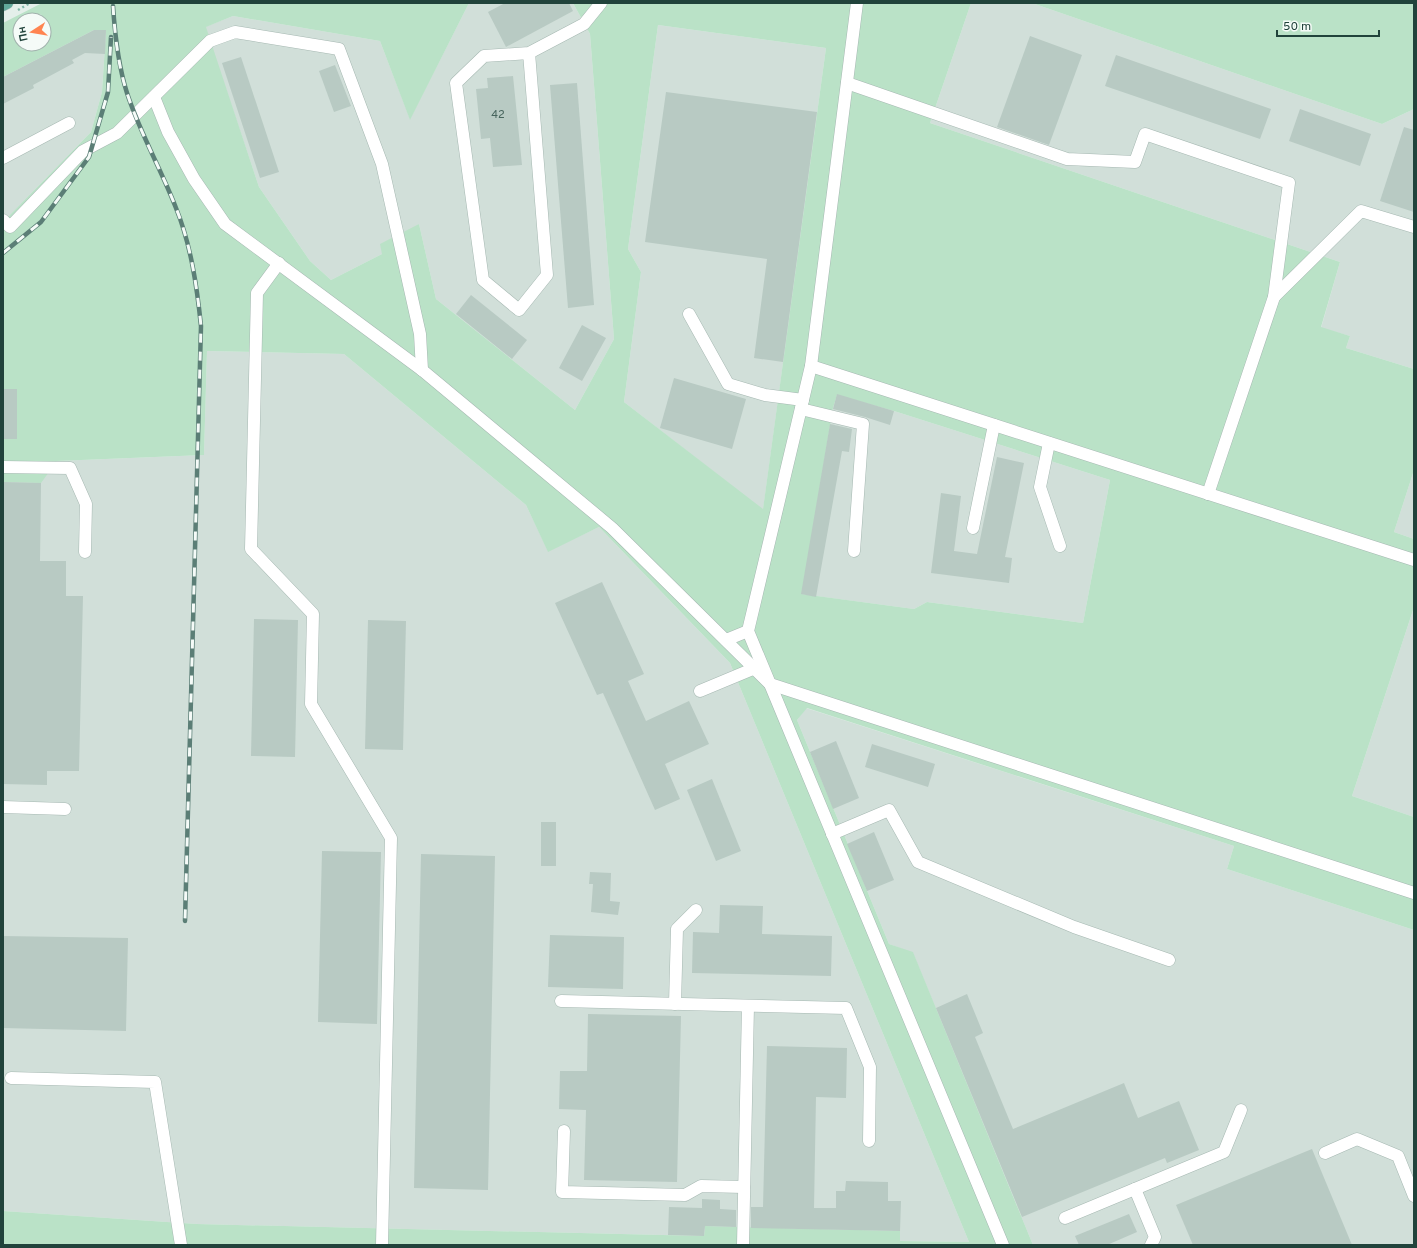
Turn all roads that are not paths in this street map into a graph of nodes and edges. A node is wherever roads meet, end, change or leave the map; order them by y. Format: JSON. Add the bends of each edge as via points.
{"nodes":[{"id":1,"x":7,"y":3,"type":"edge"},
{"id":2,"x":601,"y":3,"type":"edge"},
{"id":3,"x":857,"y":3,"type":"edge"},
{"id":4,"x":3,"y":5,"type":"edge"},
{"id":5,"x":529,"y":53,"type":"junction"},
{"id":6,"x":847,"y":83,"type":"junction"},
{"id":7,"x":154,"y":97,"type":"junction"},
{"id":8,"x":69,"y":123,"type":"dead end"},
{"id":9,"x":3,"y":158,"type":"edge"},
{"id":10,"x":3,"y":220,"type":"edge"},
{"id":11,"x":1414,"y":227,"type":"edge"},
{"id":12,"x":279,"y":263,"type":"junction"},
{"id":13,"x":1274,"y":297,"type":"junction"},
{"id":14,"x":689,"y":314,"type":"dead end"},
{"id":15,"x":811,"y":366,"type":"junction"},
{"id":16,"x":422,"y":370,"type":"junction"},
{"id":17,"x":802,"y":405,"type":"junction"},
{"id":18,"x":994,"y":425,"type":"junction"},
{"id":19,"x":1049,"y":443,"type":"junction"},
{"id":20,"x":3,"y":467,"type":"edge"},
{"id":21,"x":1208,"y":494,"type":"junction"},
{"id":22,"x":973,"y":528,"type":"dead end"},
{"id":23,"x":1060,"y":546,"type":"dead end"},
{"id":24,"x":854,"y":551,"type":"dead end"},
{"id":25,"x":85,"y":552,"type":"dead end"},
{"id":26,"x":1414,"y":560,"type":"edge"},
{"id":27,"x":748,"y":631,"type":"junction"},
{"id":28,"x":726,"y":640,"type":"junction"},
{"id":29,"x":759,"y":667,"type":"junction"},
{"id":30,"x":770,"y":684,"type":"junction"},
{"id":31,"x":700,"y":691,"type":"dead end"},
{"id":32,"x":3,"y":807,"type":"edge"},
{"id":33,"x":65,"y":809,"type":"dead end"},
{"id":34,"x":832,"y":834,"type":"junction"},
{"id":35,"x":1414,"y":893,"type":"edge"},
{"id":36,"x":696,"y":910,"type":"dead end"},
{"id":37,"x":1169,"y":960,"type":"dead end"},
{"id":38,"x":561,"y":1001,"type":"dead end"},
{"id":39,"x":675,"y":1004,"type":"junction"},
{"id":40,"x":748,"y":1006,"type":"junction"},
{"id":41,"x":11,"y":1078,"type":"dead end"},
{"id":42,"x":1241,"y":1110,"type":"dead end"},
{"id":43,"x":564,"y":1131,"type":"dead end"},
{"id":44,"x":869,"y":1141,"type":"dead end"},
{"id":45,"x":1325,"y":1152,"type":"dead end"},
{"id":46,"x":744,"y":1187,"type":"junction"},
{"id":47,"x":1135,"y":1189,"type":"junction"},
{"id":48,"x":1414,"y":1196,"type":"edge"},
{"id":49,"x":1065,"y":1218,"type":"dead end"},
{"id":50,"x":1002,"y":1244,"type":"edge"},
{"id":51,"x":181,"y":1245,"type":"edge"},
{"id":52,"x":382,"y":1245,"type":"edge"},
{"id":53,"x":743,"y":1245,"type":"edge"},
{"id":54,"x":1151,"y":1245,"type":"edge"}],
"edges":[{"from":1,"to":4,"type":"main road"},
{"from":2,"to":5,"type":"street","via":[[584,24]]},
{"from":3,"to":6,"type":"street"},
{"from":5,"to":5,"type":"street","via":[[484,56],[456,83],[483,280],[520,310],[547,275]]},
{"from":6,"to":13,"type":"street","via":[[1067,160],[1135,162],[1145,134],[1289,184]]},
{"from":6,"to":15,"type":"street"},
{"from":7,"to":10,"type":"street","via":[[117,133],[83,151],[10,227]]},
{"from":7,"to":12,"type":"street","via":[[168,132],[190,172],[225,224]]},
{"from":7,"to":16,"type":"street","via":[[210,41],[236,32],[339,49],[382,164],[420,334]]},
{"from":8,"to":9,"type":"street"},
{"from":11,"to":13,"type":"street","via":[[1361,211]]},
{"from":12,"to":16,"type":"street"},
{"from":12,"to":52,"type":"street","via":[[257,293],[251,549],[313,614],[311,704],[392,838]]},
{"from":13,"to":21,"type":"street"},
{"from":14,"to":17,"type":"street","via":[[728,384]]},
{"from":15,"to":17,"type":"street"},
{"from":15,"to":18,"type":"street"},
{"from":16,"to":28,"type":"street","via":[[612,528]]},
{"from":17,"to":24,"type":"street","via":[[863,424]]},
{"from":17,"to":27,"type":"street"},
{"from":18,"to":19,"type":"street"},
{"from":18,"to":22,"type":"street"},
{"from":19,"to":21,"type":"street"},
{"from":19,"to":23,"type":"street","via":[[1040,487]]},
{"from":20,"to":25,"type":"street","via":[[70,468],[86,504]]},
{"from":21,"to":26,"type":"street"},
{"from":27,"to":28,"type":"street"},
{"from":27,"to":29,"type":"street"},
{"from":28,"to":29,"type":"street"},
{"from":29,"to":30,"type":"street"},
{"from":29,"to":31,"type":"street"},
{"from":30,"to":34,"type":"street"},
{"from":30,"to":35,"type":"street"},
{"from":32,"to":33,"type":"street"},
{"from":34,"to":37,"type":"street","via":[[889,810],[918,862],[1074,927]]},
{"from":34,"to":50,"type":"street"},
{"from":36,"to":39,"type":"street","via":[[677,929]]},
{"from":38,"to":39,"type":"street"},
{"from":39,"to":40,"type":"street"},
{"from":40,"to":44,"type":"street","via":[[846,1008],[870,1067]]},
{"from":40,"to":46,"type":"street"},
{"from":41,"to":51,"type":"street","via":[[155,1082]]},
{"from":42,"to":47,"type":"street","via":[[1224,1152]]},
{"from":43,"to":46,"type":"street","via":[[562,1192],[685,1195],[701,1186]]},
{"from":45,"to":48,"type":"street","via":[[1357,1139],[1398,1156]]},
{"from":46,"to":53,"type":"street"},
{"from":47,"to":49,"type":"street"},
{"from":47,"to":54,"type":"street","via":[[1154,1237]]}]}
